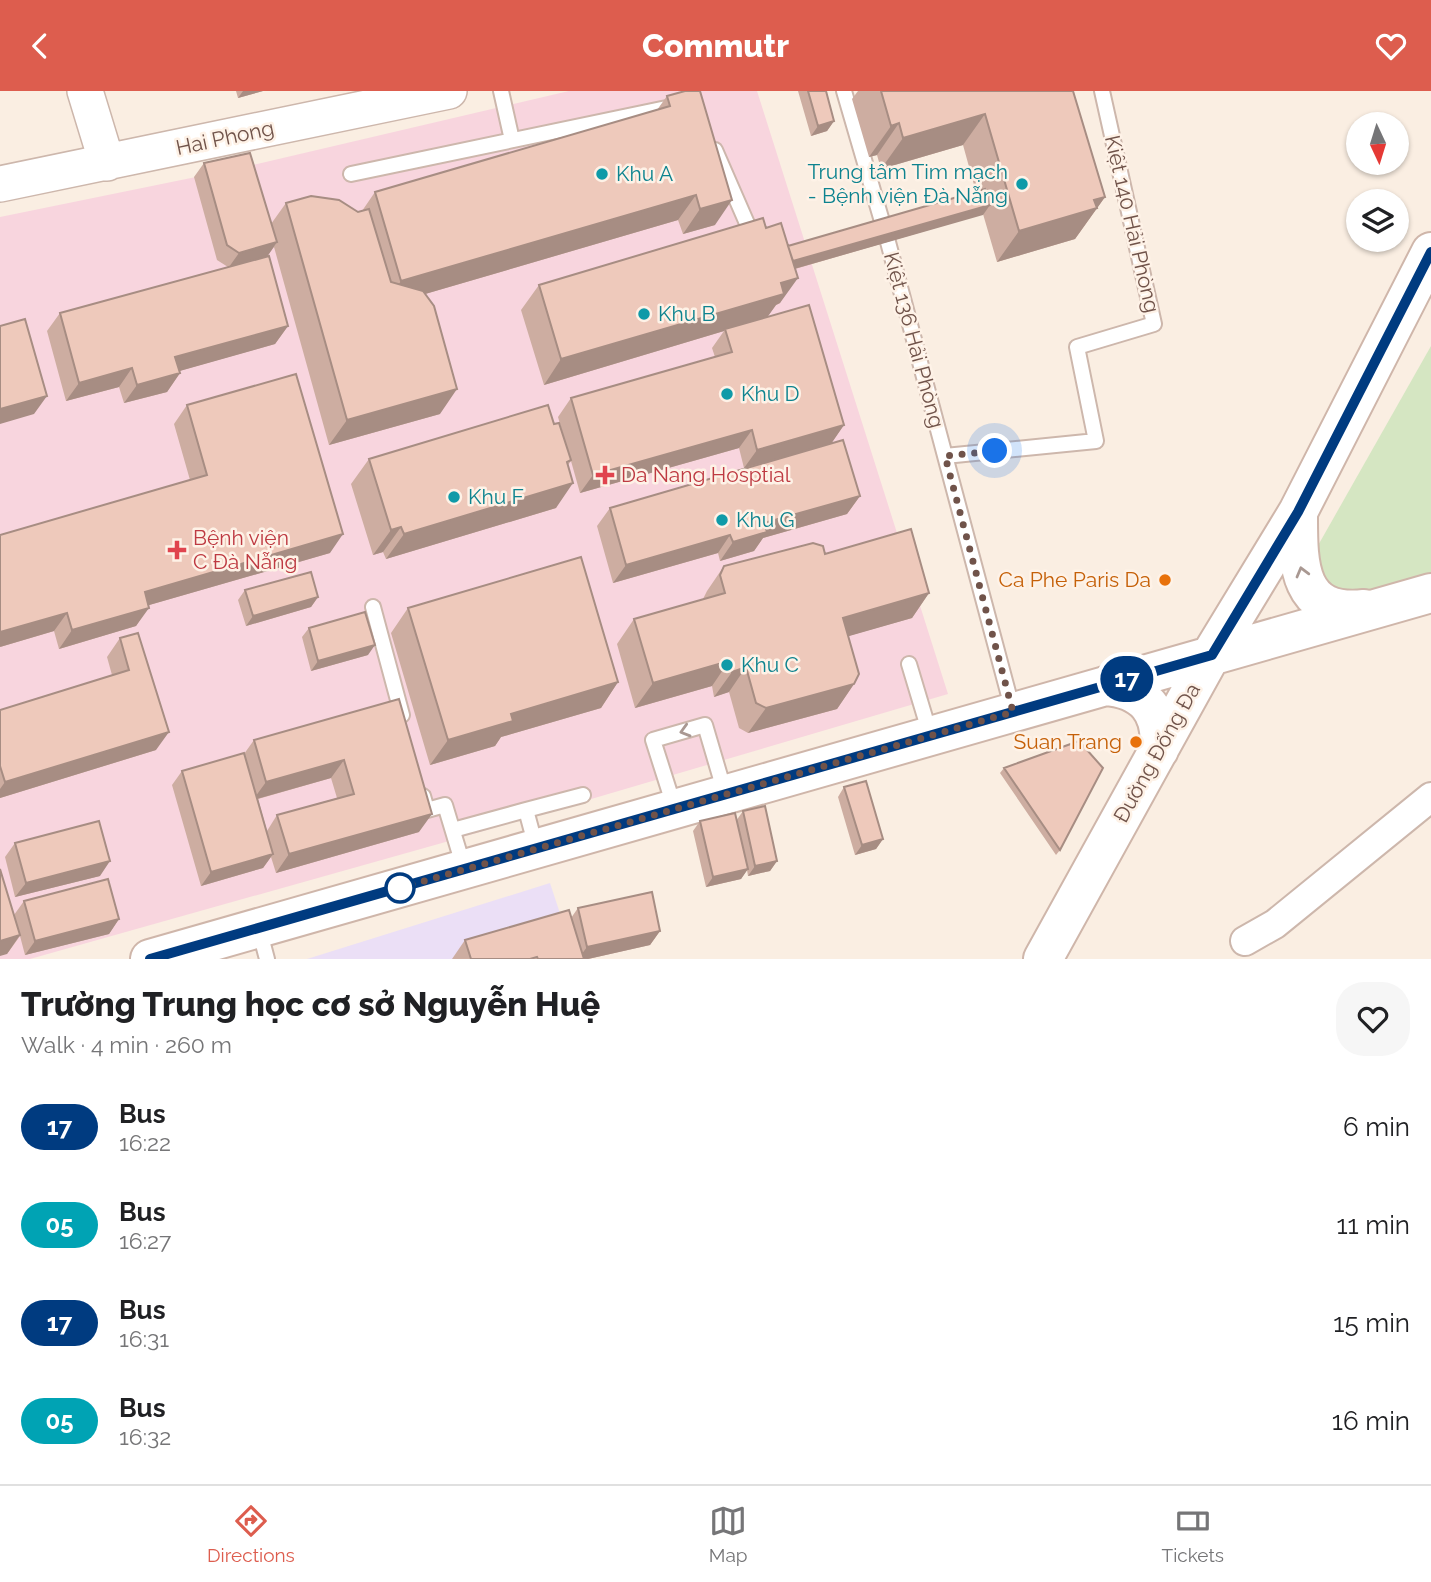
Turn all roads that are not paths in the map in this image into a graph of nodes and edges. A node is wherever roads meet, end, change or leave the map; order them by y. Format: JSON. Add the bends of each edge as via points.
{"nodes":[{"id":1,"x":85,"y":91,"type":"edge"},
{"id":2,"x":449,"y":91,"type":"edge"},
{"id":3,"x":501,"y":91,"type":"edge"},
{"id":4,"x":844,"y":91,"type":"edge"},
{"id":5,"x":1102,"y":91,"type":"edge"},
{"id":6,"x":695,"y":102,"type":"edge"},
{"id":7,"x":512,"y":140,"type":"junction"},
{"id":8,"x":711,"y":140,"type":"edge"},
{"id":9,"x":107,"y":163,"type":"junction"},
{"id":10,"x":352,"y":174,"type":"dead end"},
{"id":11,"x":0,"y":184,"type":"edge"},
{"id":12,"x":749,"y":228,"type":"edge"},
{"id":13,"x":1431,"y":252,"type":"edge"},
{"id":14,"x":945,"y":456,"type":"junction"},
{"id":15,"x":1298,"y":512,"type":"junction"},
{"id":16,"x":1431,"y":593,"type":"edge"},
{"id":17,"x":373,"y":607,"type":"dead end"},
{"id":18,"x":1376,"y":607,"type":"junction"},
{"id":19,"x":1212,"y":655,"type":"junction"},
{"id":20,"x":909,"y":664,"type":"dead end"},
{"id":21,"x":1105,"y":686,"type":"junction"},
{"id":22,"x":1013,"y":712,"type":"junction"},
{"id":23,"x":406,"y":729,"type":"edge"},
{"id":24,"x":931,"y":735,"type":"junction"},
{"id":25,"x":1159,"y":750,"type":"junction"},
{"id":26,"x":420,"y":783,"type":"edge"},
{"id":27,"x":726,"y":794,"type":"junction"},
{"id":28,"x":583,"y":795,"type":"dead end"},
{"id":29,"x":1431,"y":797,"type":"edge"},
{"id":30,"x":674,"y":809,"type":"junction"},
{"id":31,"x":526,"y":810,"type":"junction"},
{"id":32,"x":453,"y":830,"type":"junction"},
{"id":33,"x":537,"y":848,"type":"junction"},
{"id":34,"x":464,"y":869,"type":"junction"},
{"id":35,"x":1245,"y":941,"type":"dead end"},
{"id":36,"x":263,"y":944,"type":"edge"},
{"id":37,"x":170,"y":956,"type":"edge"},
{"id":38,"x":1043,"y":959,"type":"edge"}],
"edges":[{"from":1,"to":9,"type":"street"},
{"from":2,"to":9,"type":"street","name":"Hai Phong"},
{"from":3,"to":7,"type":"lane"},
{"from":4,"to":14,"type":"lane","name":"Kiệt 136 Hải Phòng"},
{"from":5,"to":14,"type":"lane","name":"Kiệt 140 Hải Phòng","via":[[1154,324],[1077,347],[1096,441]]},
{"from":6,"to":7,"type":"lane"},
{"from":7,"to":10,"type":"lane"},
{"from":8,"to":12,"type":"lane"},
{"from":9,"to":11,"type":"street","name":"Hai Phong"},
{"from":13,"to":15,"type":"main road","name":"Đường Đống Đa"},
{"from":14,"to":22,"type":"lane","name":"Kiệt 136 Hải Phòng"},
{"from":18,"to":15,"type":"main road","one_way":true,"via":[[1337,608],[1315,597],[1302,577]]},
{"from":15,"to":19,"type":"main road","name":"Đường Đống Đa"},
{"from":16,"to":18,"type":"main road"},
{"from":17,"to":23,"type":"lane"},
{"from":18,"to":19,"type":"main road"},
{"from":19,"to":21,"type":"main road"},
{"from":19,"to":25,"type":"main road","name":"Đường Đống Đa"},
{"from":20,"to":24,"type":"lane"},
{"from":21,"to":22,"type":"main road"},
{"from":21,"to":25,"type":"main road","via":[[1122,687],[1149,704],[1157,719]]},
{"from":22,"to":24,"type":"main road"},
{"from":24,"to":27,"type":"main road"},
{"from":25,"to":38,"type":"main road","name":"Đường Đống Đa"},
{"from":26,"to":32,"type":"lane","via":[[427,810],[445,805]]},
{"from":27,"to":30,"type":"main road"},
{"from":27,"to":30,"type":"lane","one_way":true,"via":[[705,725],[653,740]]},
{"from":28,"to":31,"type":"lane"},
{"from":29,"to":35,"type":"street","via":[[1275,924]]},
{"from":30,"to":33,"type":"main road"},
{"from":31,"to":32,"type":"lane"},
{"from":31,"to":33,"type":"lane"},
{"from":32,"to":34,"type":"lane"},
{"from":33,"to":34,"type":"main road"},
{"from":34,"to":36,"type":"main road"},
{"from":36,"to":37,"type":"main road"}]}
